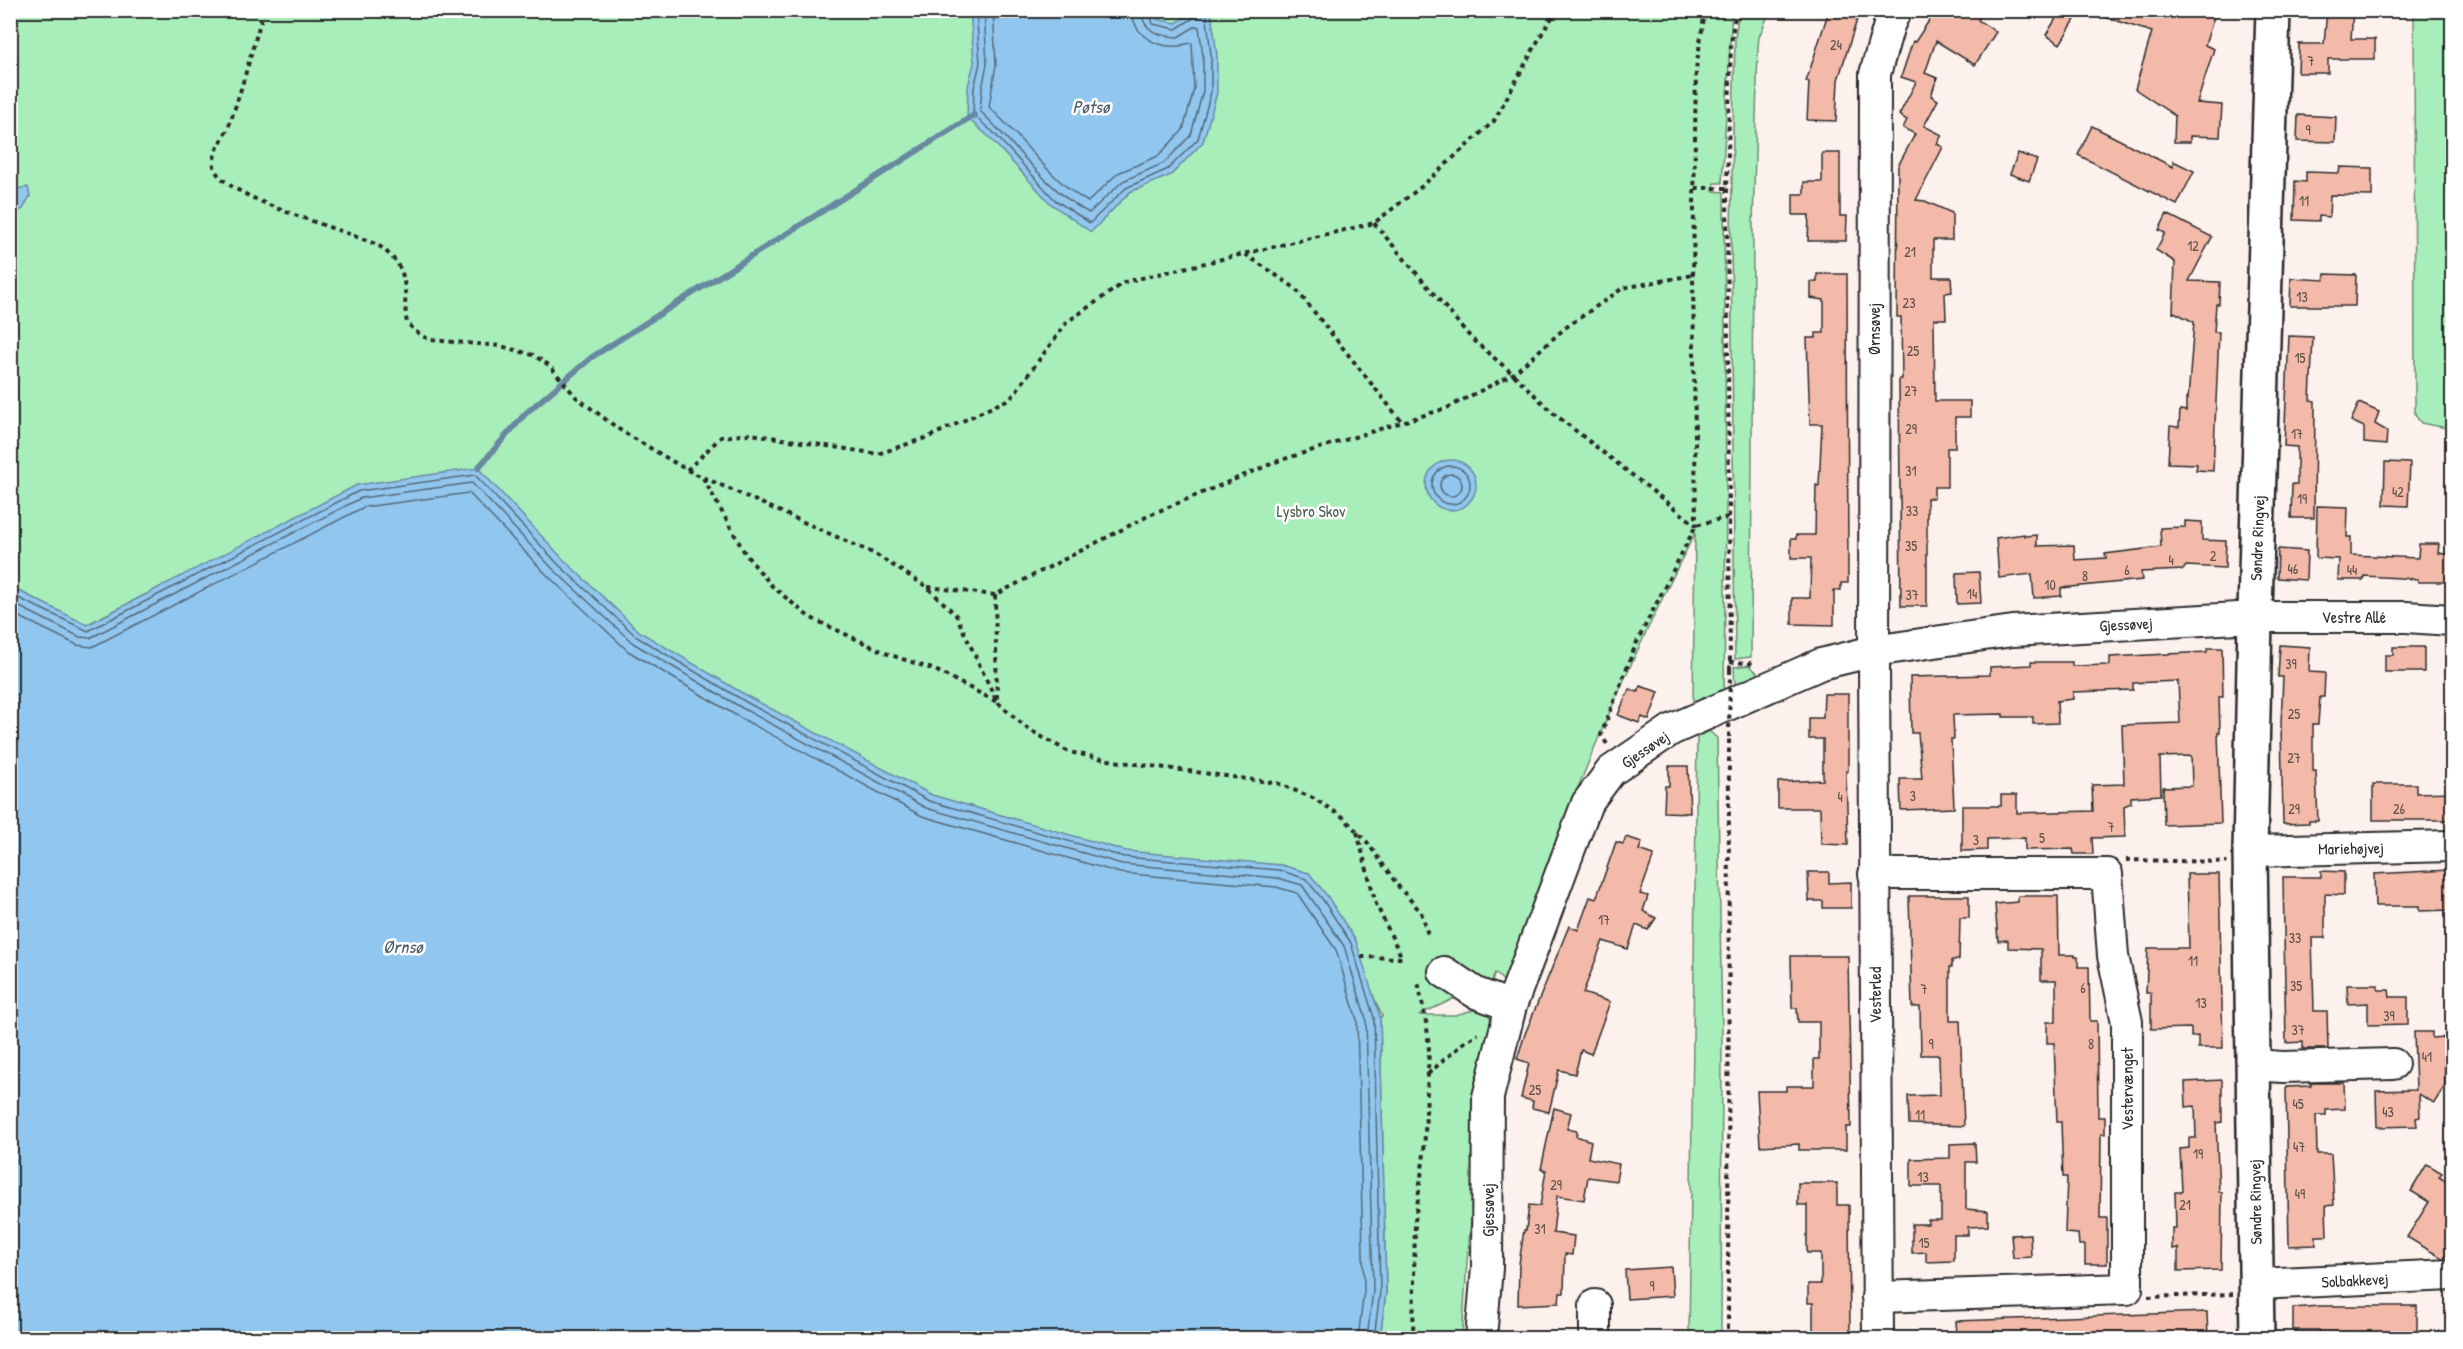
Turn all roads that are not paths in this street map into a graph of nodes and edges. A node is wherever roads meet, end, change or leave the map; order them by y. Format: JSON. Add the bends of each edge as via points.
{"nodes":[{"id":1,"x":1896,"y":10,"type":"edge"},
{"id":2,"x":2273,"y":10,"type":"edge"},
{"id":3,"x":2255,"y":617,"type":"junction"},
{"id":4,"x":2452,"y":620,"type":"edge"},
{"id":5,"x":1874,"y":651,"type":"junction"},
{"id":6,"x":2452,"y":846,"type":"edge"},
{"id":7,"x":2250,"y":851,"type":"junction"},
{"id":8,"x":1875,"y":874,"type":"junction"},
{"id":9,"x":1431,"y":977,"type":"road end"},
{"id":10,"x":1508,"y":1017,"type":"junction"},
{"id":11,"x":2393,"y":1064,"type":"dead end"},
{"id":12,"x":2253,"y":1065,"type":"junction"},
{"id":13,"x":2452,"y":1275,"type":"edge"},
{"id":14,"x":2257,"y":1284,"type":"junction"},
{"id":15,"x":1877,"y":1297,"type":"junction"},
{"id":16,"x":1595,"y":1305,"type":"dead end"},
{"id":17,"x":1481,"y":1338,"type":"edge"},
{"id":18,"x":1594,"y":1338,"type":"edge"},
{"id":19,"x":1878,"y":1338,"type":"edge"},
{"id":20,"x":2258,"y":1338,"type":"edge"}],
"edges":[{"from":1,"to":5,"type":"street","name":"Ørnsøvej","via":[[1875,74]]},
{"from":2,"to":3,"type":"main road","name":"Søndre Ringvej"},
{"from":3,"to":4,"type":"street","name":"Vestre Allé"},
{"from":3,"to":5,"type":"street","name":"Gjessøvej","via":[[2013,631]]},
{"from":3,"to":7,"type":"main road","name":"Søndre Ringvej"},
{"from":5,"to":8,"type":"street","name":"Vesterled"},
{"from":5,"to":10,"type":"street","name":"Gjessøvej","via":[[1821,663],[1742,697],[1671,730],[1611,771],[1587,803]]},
{"from":6,"to":7,"type":"street","name":"Mariehøjvej"},
{"from":7,"to":12,"type":"main road","name":"Søndre Ringvej"},
{"from":8,"to":15,"type":"street","name":"Vesterled"},
{"from":8,"to":15,"type":"street","name":"Vestervænget","via":[[2108,874],[2113,956],[2127,1022],[2127,1289]]},
{"from":9,"to":10,"type":"street","via":[[1476,993]]},
{"from":10,"to":17,"type":"street","name":"Gjessøvej","via":[[1488,1097],[1487,1268]]},
{"from":11,"to":12,"type":"street"},
{"from":12,"to":14,"type":"main road","name":"Søndre Ringvej"},
{"from":13,"to":14,"type":"street","name":"Solbakkevej"},
{"from":14,"to":20,"type":"main road","name":"Søndre Ringvej"},
{"from":15,"to":19,"type":"street","name":"Vesterled"},
{"from":16,"to":18,"type":"street"}]}
